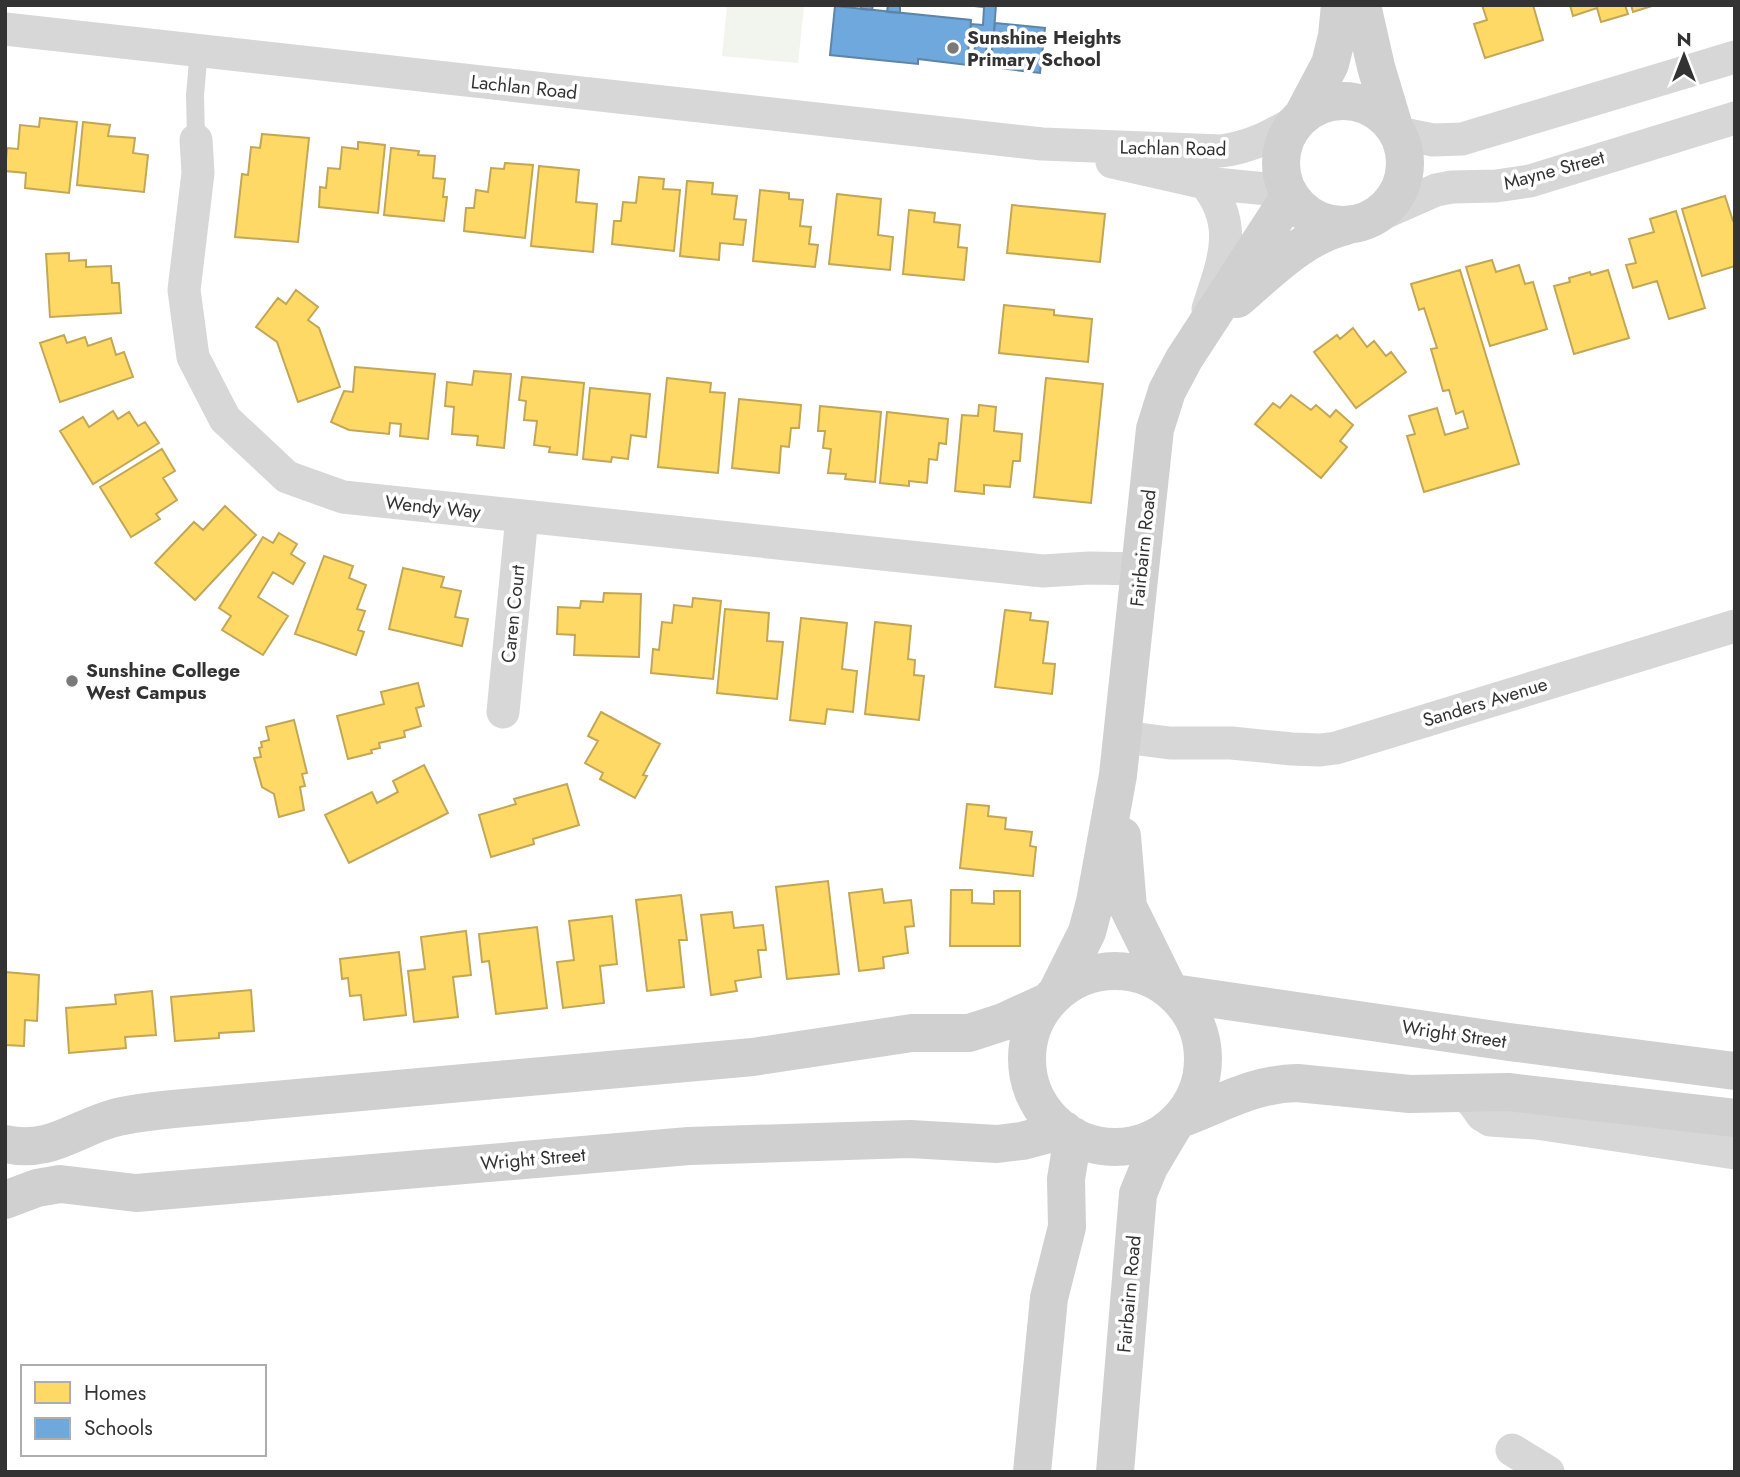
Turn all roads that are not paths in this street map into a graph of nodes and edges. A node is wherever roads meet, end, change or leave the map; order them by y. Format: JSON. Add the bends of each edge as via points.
{"nodes":[{"id":1,"x":1339,"y":5,"type":"edge"},
{"id":2,"x":1362,"y":5,"type":"edge"},
{"id":3,"x":5,"y":29,"type":"edge"},
{"id":4,"x":199,"y":50,"type":"junction"},
{"id":5,"x":1735,"y":57,"type":"edge"},
{"id":6,"x":1300,"y":118,"type":"junction"},
{"id":7,"x":1735,"y":118,"type":"edge"},
{"id":8,"x":1396,"y":130,"type":"junction"},
{"id":9,"x":196,"y":140,"type":"joint"},
{"id":10,"x":1042,"y":144,"type":"junction"},
{"id":11,"x":1205,"y":183,"type":"junction"},
{"id":12,"x":1288,"y":193,"type":"junction"},
{"id":13,"x":1361,"y":221,"type":"junction"},
{"id":14,"x":1202,"y":331,"type":"junction"},
{"id":15,"x":522,"y":516,"type":"junction"},
{"id":16,"x":1140,"y":582,"type":"junction"},
{"id":17,"x":1735,"y":626,"type":"edge"},
{"id":18,"x":503,"y":712,"type":"dead end"},
{"id":19,"x":1124,"y":728,"type":"junction"},
{"id":20,"x":1118,"y":775,"type":"junction"},
{"id":21,"x":1171,"y":990,"type":"junction"},
{"id":22,"x":1052,"y":998,"type":"junction"},
{"id":23,"x":1735,"y":1071,"type":"edge"},
{"id":24,"x":1461,"y":1093,"type":"junction"},
{"id":25,"x":1735,"y":1118,"type":"edge"},
{"id":26,"x":1177,"y":1122,"type":"junction"},
{"id":27,"x":1068,"y":1133,"type":"junction"},
{"id":28,"x":5,"y":1144,"type":"edge"},
{"id":29,"x":1735,"y":1153,"type":"edge"},
{"id":30,"x":5,"y":1200,"type":"edge"},
{"id":31,"x":1512,"y":1450,"type":"dead end"},
{"id":32,"x":1032,"y":1472,"type":"edge"},
{"id":33,"x":1115,"y":1472,"type":"edge"},
{"id":34,"x":1548,"y":1472,"type":"edge"}],
"edges":[{"from":1,"to":6,"type":"street","via":[[1330,64]]},
{"from":2,"to":8,"type":"street"},
{"from":3,"to":4,"type":"street","name":"Lachlan Road"},
{"from":4,"to":9,"type":"lane","name":"Wendy Way"},
{"from":4,"to":10,"type":"street","name":"Lachlan Road"},
{"from":5,"to":8,"type":"street","via":[[1469,138],[1433,140]]},
{"from":6,"to":8,"type":"street","via":[[1331,102],[1351,102],[1380,113]]},
{"from":6,"to":10,"type":"street","name":"Lachlan Road","via":[[1259,142],[1221,151]]},
{"from":6,"to":12,"type":"street","via":[[1281,154]]},
{"from":7,"to":13,"type":"street","name":"Mayne Street","via":[[1530,181],[1436,190]]},
{"from":8,"to":13,"type":"street","via":[[1405,159],[1401,186],[1386,209]]},
{"from":9,"to":15,"type":"street","name":"Wendy Way","via":[[198,173],[184,290],[193,357],[225,419],[287,477],[343,497]]},
{"from":10,"to":11,"type":"street","name":"Lachlan Road"},
{"from":11,"to":12,"type":"street","name":"Lachlan Road"},
{"from":11,"to":14,"type":"street","name":"Fairbairn Road","via":[[1224,213],[1227,237]]},
{"from":12,"to":13,"type":"street","via":[[1302,211],[1318,221]]},
{"from":12,"to":14,"type":"street","name":"Fairbairn Road"},
{"from":13,"to":14,"type":"street","name":"Fairbairn Road","via":[[1296,249]]},
{"from":14,"to":16,"type":"street","name":"Fairbairn Road","via":[[1167,391],[1155,429]]},
{"from":15,"to":16,"type":"street","name":"Wendy Way","via":[[1043,570],[1087,585]]},
{"from":15,"to":18,"type":"street","name":"Caren Court"},
{"from":16,"to":19,"type":"street","name":"Fairbairn Road"},
{"from":17,"to":19,"type":"street","name":"Sanders Avenue","via":[[1336,748],[1170,743]]},
{"from":19,"to":20,"type":"street","name":"Fairbairn Road"},
{"from":20,"to":21,"type":"street","name":"Fairbairn Road","via":[[1128,907]]},
{"from":20,"to":22,"type":"street","name":"Fairbairn Road","via":[[1087,932]]},
{"from":21,"to":22,"type":"street","via":[[1141,975],[1111,971],[1081,978]]},
{"from":21,"to":23,"type":"street","name":"Wright Street"},
{"from":21,"to":26,"type":"street","via":[[1196,1023],[1204,1061],[1195,1098]]},
{"from":22,"to":27,"type":"street","via":[[1035,1021],[1027,1069],[1039,1104]]},
{"from":22,"to":28,"type":"street","via":[[969,1033],[912,1033],[752,1057],[141,1112],[53,1143],[34,1147]]},
{"from":24,"to":25,"type":"street","via":[[1518,1093]]},
{"from":24,"to":26,"type":"street","via":[[1410,1094],[1282,1083],[1234,1095]]},
{"from":24,"to":29,"type":"street","via":[[1489,1120]]},
{"from":26,"to":27,"type":"street","via":[[1154,1138],[1131,1146],[1107,1147]]},
{"from":26,"to":33,"type":"street","name":"Fairbairn Road","via":[[1138,1194]]},
{"from":27,"to":30,"type":"street","name":"Wright Street","via":[[997,1144],[938,1139],[724,1143],[136,1193],[60,1184]]},
{"from":27,"to":32,"type":"street","via":[[1067,1227],[1049,1298]]},
{"from":31,"to":34,"type":"street"}]}
